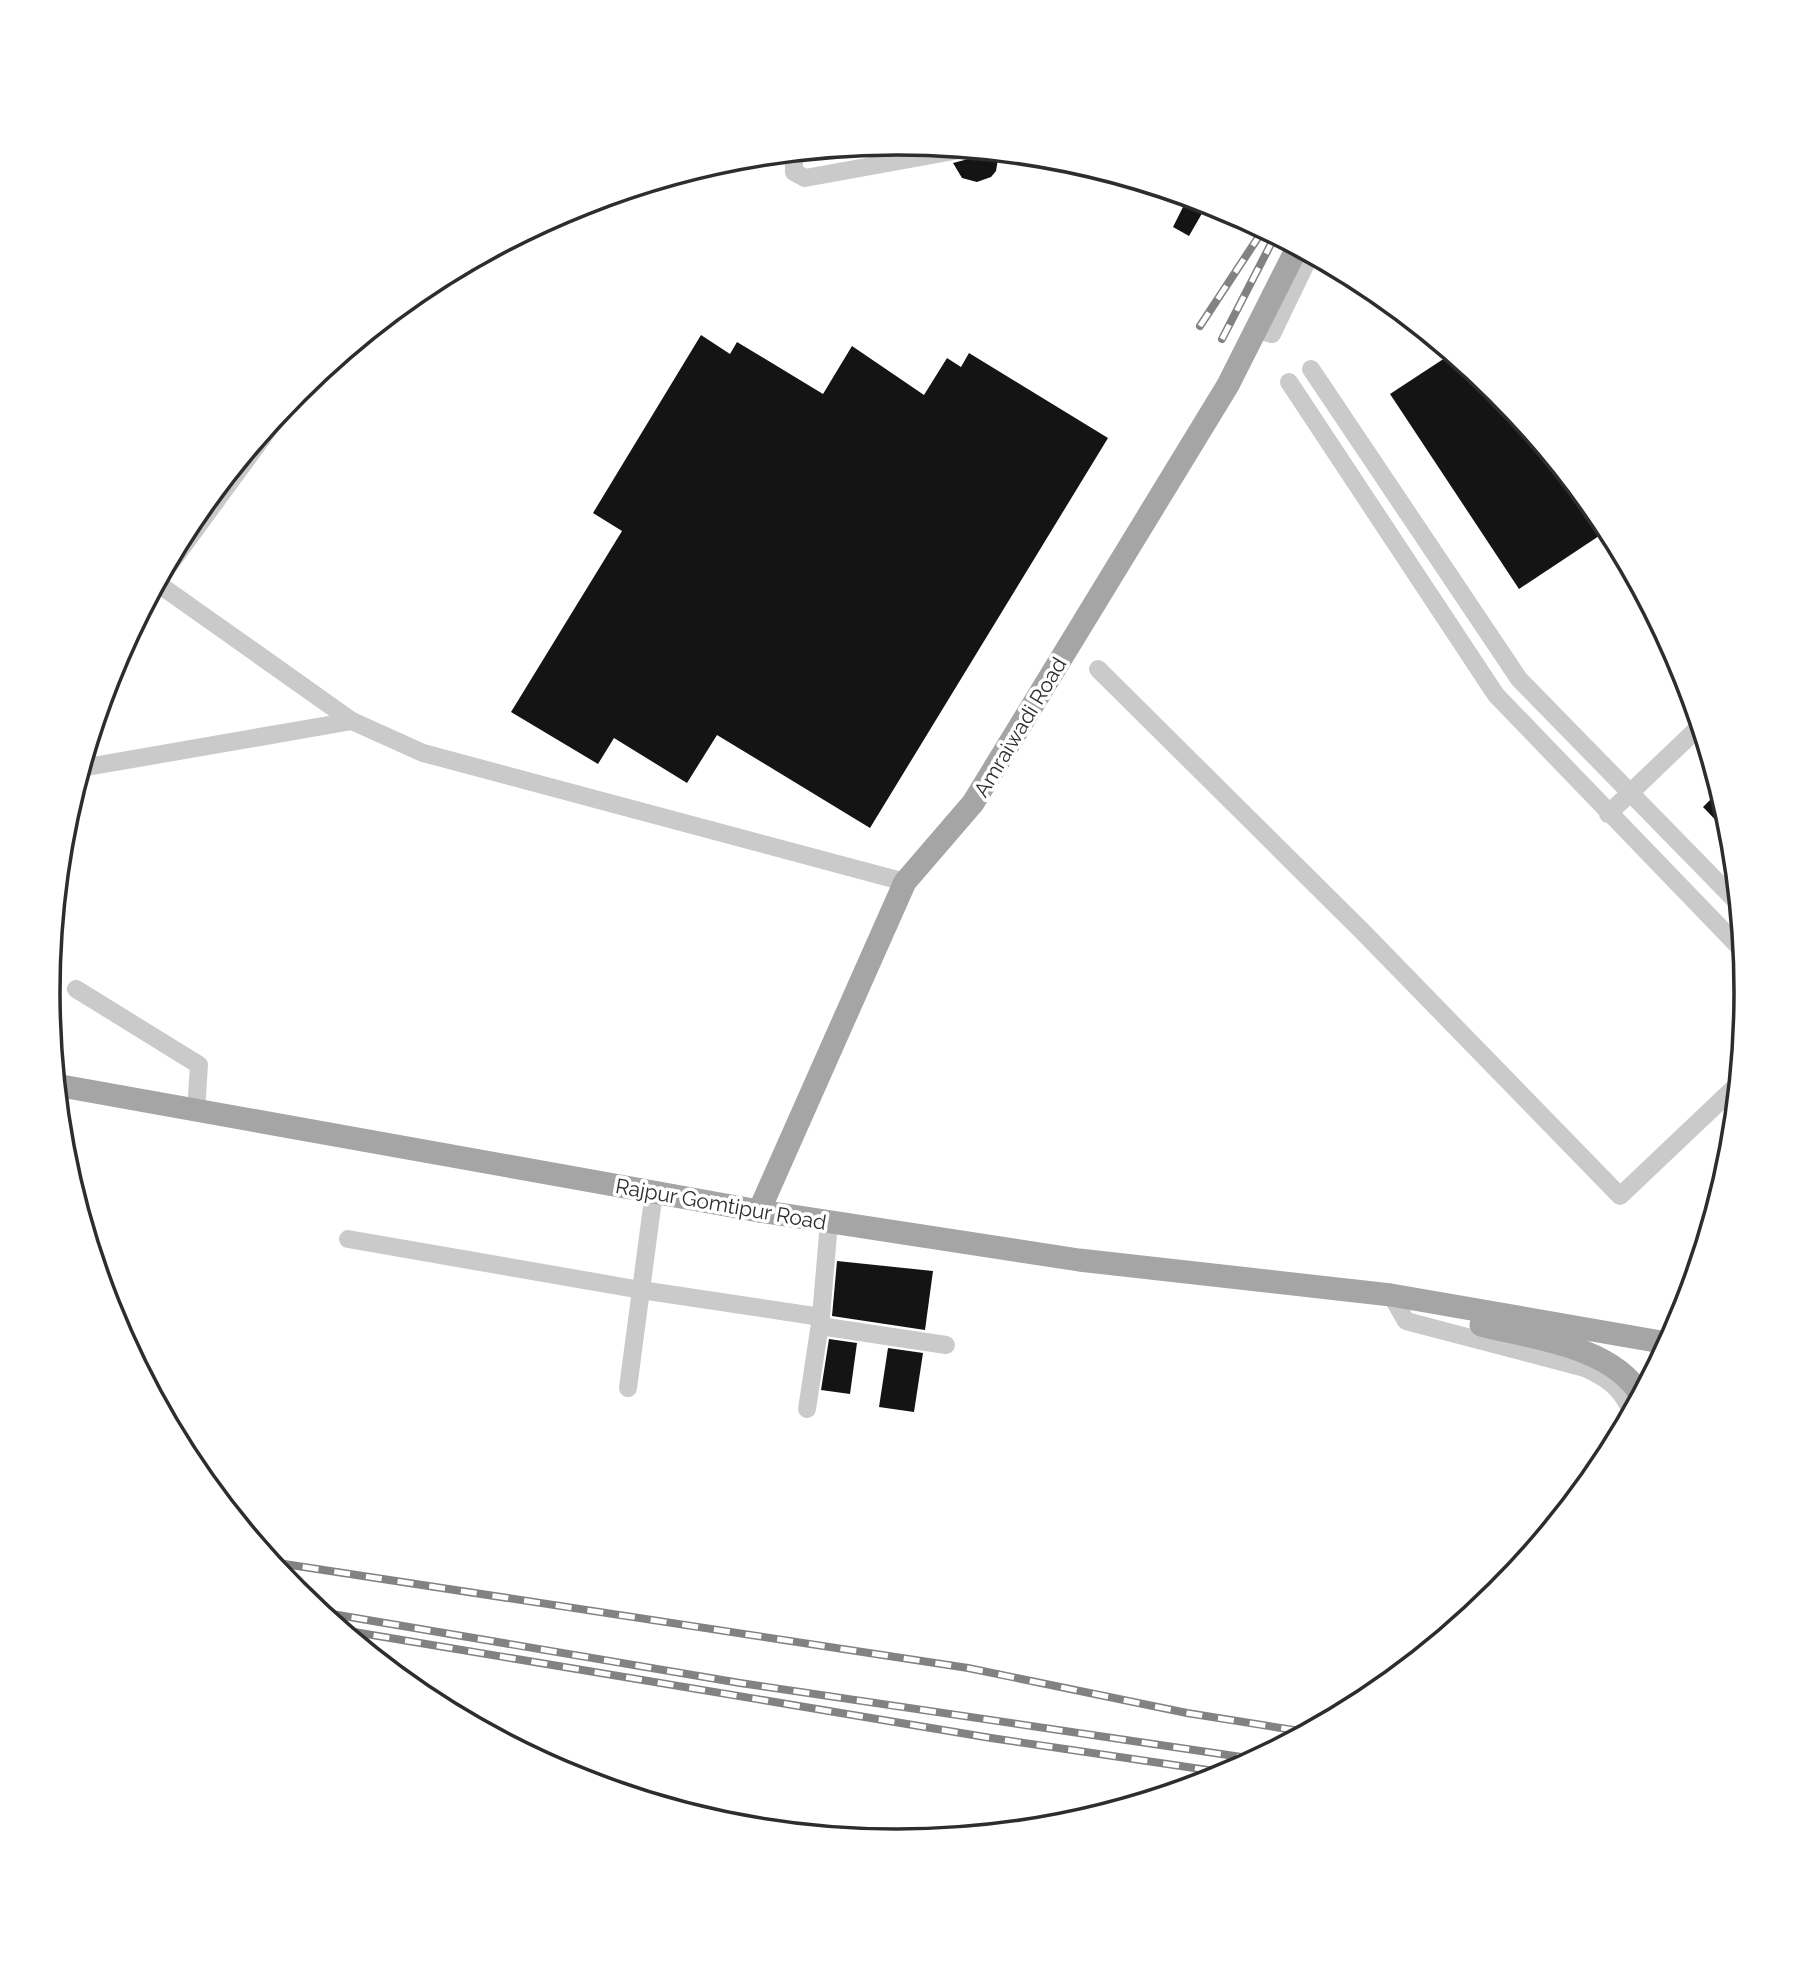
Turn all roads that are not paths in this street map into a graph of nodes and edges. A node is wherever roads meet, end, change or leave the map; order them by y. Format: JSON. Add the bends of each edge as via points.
{"nodes":[{"id":1,"x":926,"y":156,"type":"edge"},
{"id":2,"x":794,"y":161,"type":"edge"},
{"id":3,"x":1293,"y":255,"type":"edge"},
{"id":4,"x":1306,"y":262,"type":"edge"},
{"id":5,"x":1257,"y":330,"type":"junction"},
{"id":6,"x":1311,"y":369,"type":"dead end"},
{"id":7,"x":1289,"y":382,"type":"dead end"},
{"id":8,"x":1326,"y":391,"type":"junction"},
{"id":9,"x":1303,"y":404,"type":"junction"},
{"id":10,"x":165,"y":586,"type":"edge"},
{"id":11,"x":1098,"y":669,"type":"dead end"},
{"id":12,"x":352,"y":721,"type":"junction"},
{"id":13,"x":1692,"y":733,"type":"edge"},
{"id":14,"x":91,"y":766,"type":"edge"},
{"id":15,"x":1629,"y":793,"type":"junction"},
{"id":16,"x":1608,"y":814,"type":"junction"},
{"id":17,"x":905,"y":882,"type":"junction"},
{"id":18,"x":1727,"y":892,"type":"edge"},
{"id":19,"x":1732,"y":940,"type":"edge"},
{"id":20,"x":76,"y":989,"type":"dead end"},
{"id":21,"x":65,"y":1087,"type":"edge"},
{"id":22,"x":1727,"y":1096,"type":"edge"},
{"id":23,"x":196,"y":1111,"type":"junction"},
{"id":24,"x":654,"y":1192,"type":"junction"},
{"id":25,"x":758,"y":1211,"type":"junction"},
{"id":26,"x":829,"y":1222,"type":"junction"},
{"id":27,"x":348,"y":1239,"type":"dead end"},
{"id":28,"x":641,"y":1290,"type":"junction"},
{"id":29,"x":1391,"y":1295,"type":"junction"},
{"id":30,"x":820,"y":1321,"type":"junction"},
{"id":31,"x":1657,"y":1341,"type":"edge"},
{"id":32,"x":946,"y":1345,"type":"dead end"},
{"id":33,"x":1634,"y":1386,"type":"edge"},
{"id":34,"x":628,"y":1388,"type":"dead end"},
{"id":35,"x":1627,"y":1401,"type":"edge"},
{"id":36,"x":807,"y":1409,"type":"dead end"}],
"edges":[{"from":1,"to":2,"type":"street","via":[[805,178],[793,172]]},
{"from":3,"to":5,"type":"main road","name":"Amraiwadi Road"},
{"from":4,"to":5,"type":"street","via":[[1272,334]]},
{"from":5,"to":17,"type":"main road","name":"Amraiwadi Road","via":[[973,803]]},
{"from":6,"to":8,"type":"street"},
{"from":7,"to":9,"type":"street"},
{"from":8,"to":9,"type":"street"},
{"from":8,"to":15,"type":"street","via":[[1519,679]]},
{"from":9,"to":16,"type":"street","via":[[1496,695]]},
{"from":10,"to":12,"type":"street"},
{"from":11,"to":22,"type":"street","via":[[1620,1196]]},
{"from":12,"to":14,"type":"street"},
{"from":12,"to":17,"type":"street","via":[[423,753]]},
{"from":13,"to":15,"type":"street"},
{"from":15,"to":16,"type":"street"},
{"from":15,"to":18,"type":"street"},
{"from":16,"to":19,"type":"street"},
{"from":17,"to":25,"type":"main road","name":"Amraiwadi Road"},
{"from":20,"to":23,"type":"street","via":[[199,1065]]},
{"from":21,"to":23,"type":"main road","name":"Rajpur Gomtipur Road"},
{"from":23,"to":24,"type":"main road","name":"Rajpur Gomtipur Road"},
{"from":24,"to":25,"type":"main road","name":"Rajpur Gomtipur Road"},
{"from":24,"to":28,"type":"street"},
{"from":25,"to":26,"type":"main road","name":"Rajpur Gomtipur Road"},
{"from":26,"to":29,"type":"main road","name":"Rajpur Gomtipur Road","via":[[1079,1260]]},
{"from":26,"to":30,"type":"street"},
{"from":27,"to":28,"type":"street"},
{"from":28,"to":30,"type":"street"},
{"from":28,"to":34,"type":"street"},
{"from":29,"to":31,"type":"main road"},
{"from":29,"to":33,"type":"main road","via":[[1436,1314],[1601,1358],[1623,1372]]},
{"from":29,"to":35,"type":"street","via":[[1406,1321],[1596,1373]]},
{"from":30,"to":32,"type":"street"},
{"from":30,"to":36,"type":"street"}]}
